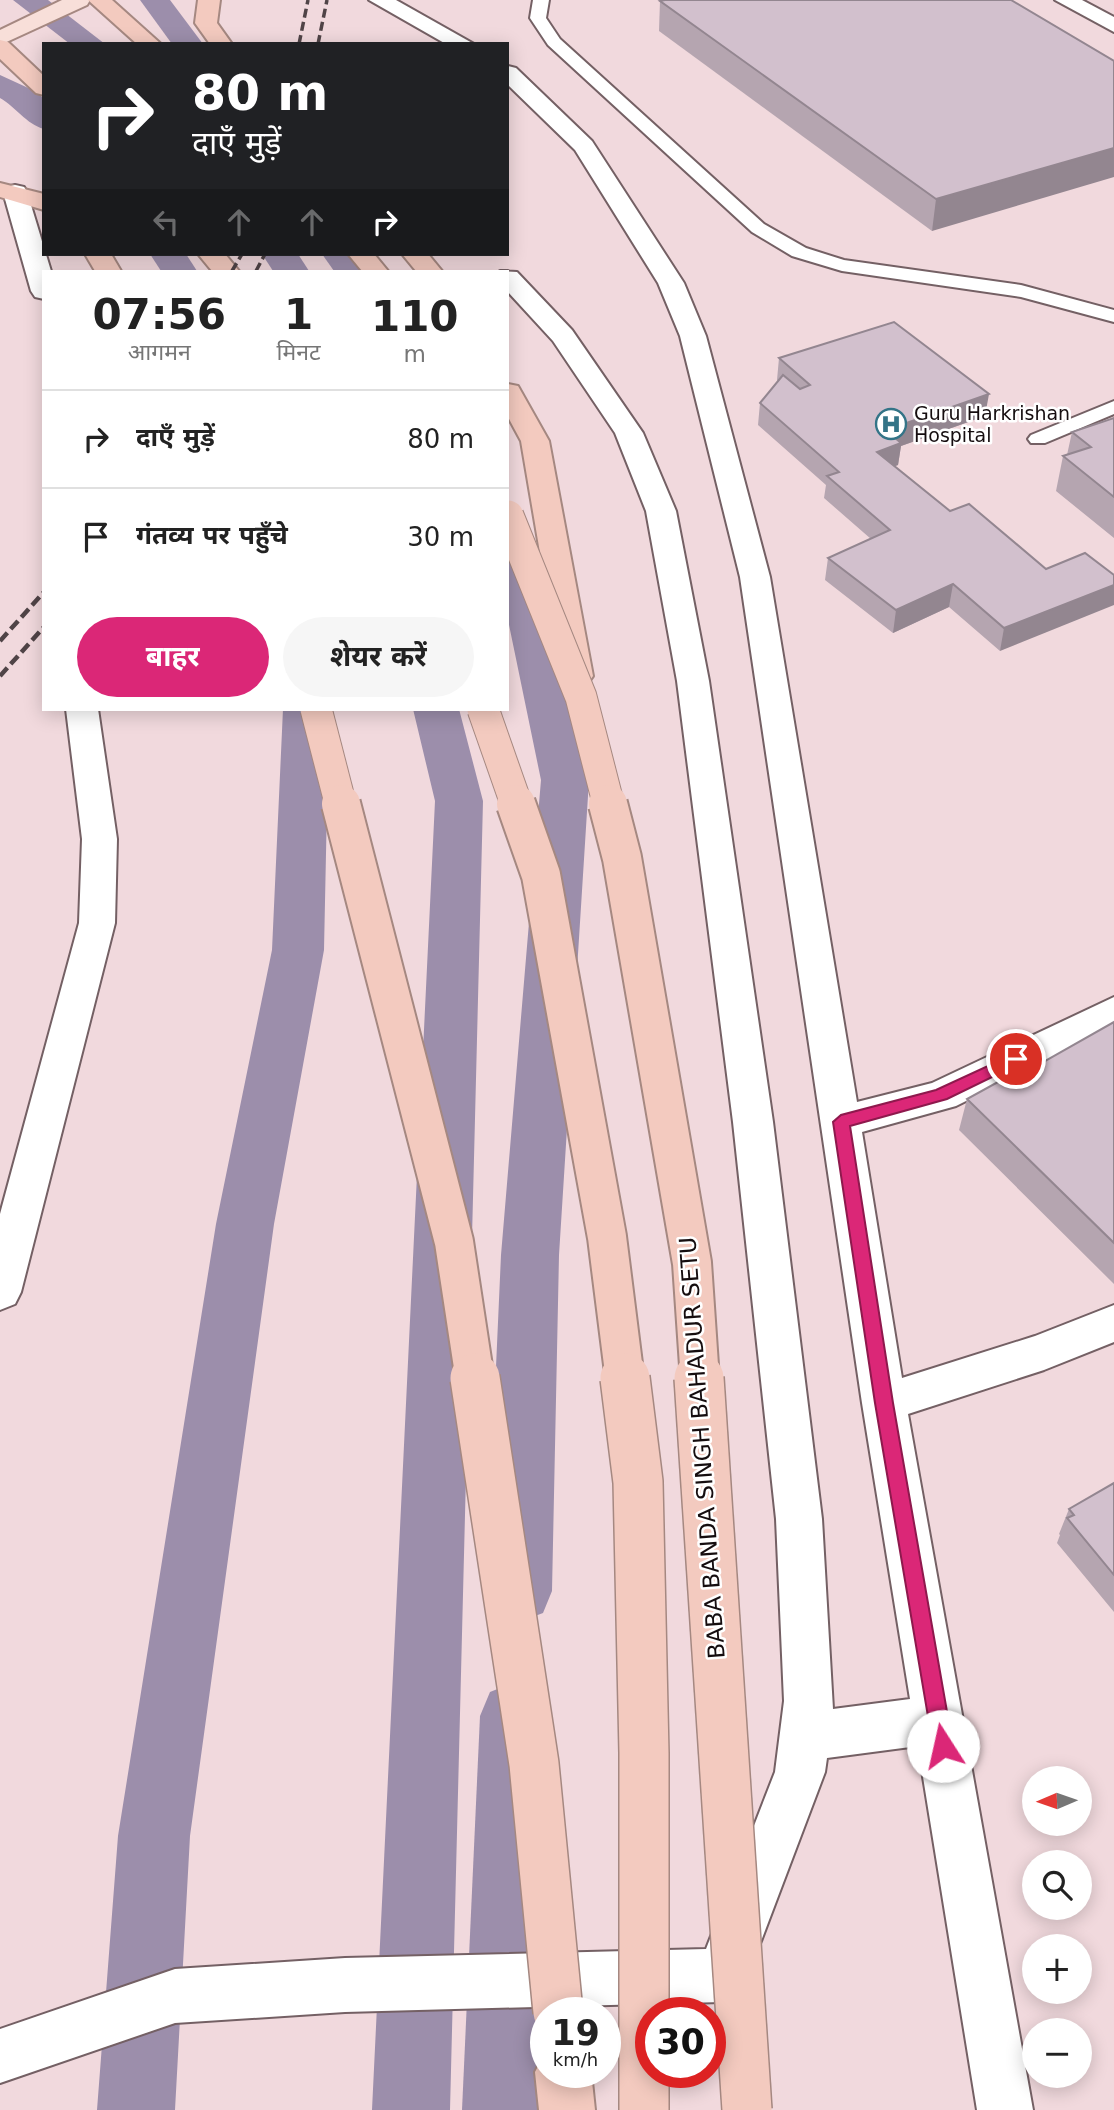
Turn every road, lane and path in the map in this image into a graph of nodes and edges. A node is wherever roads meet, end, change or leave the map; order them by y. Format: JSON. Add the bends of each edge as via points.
{"nodes":[{"id":1,"x":79,"y":0,"type":"edge"},
{"id":2,"x":99,"y":0,"type":"edge"},
{"id":3,"x":209,"y":0,"type":"edge"},
{"id":4,"x":380,"y":0,"type":"edge"},
{"id":5,"x":541,"y":0,"type":"edge"},
{"id":6,"x":1066,"y":0,"type":"edge"},
{"id":7,"x":1114,"y":26,"type":"edge"},
{"id":8,"x":0,"y":38,"type":"edge"},
{"id":9,"x":148,"y":42,"type":"edge"},
{"id":10,"x":220,"y":42,"type":"edge"},
{"id":11,"x":459,"y":42,"type":"edge"},
{"id":12,"x":0,"y":47,"type":"edge"},
{"id":13,"x":509,"y":74,"type":"edge"},
{"id":14,"x":42,"y":86,"type":"edge"},
{"id":15,"x":8,"y":191,"type":"edge"},
{"id":16,"x":42,"y":202,"type":"edge"},
{"id":17,"x":213,"y":256,"type":"edge"},
{"id":18,"x":363,"y":256,"type":"edge"},
{"id":19,"x":417,"y":256,"type":"edge"},
{"id":20,"x":225,"y":270,"type":"edge"},
{"id":21,"x":374,"y":270,"type":"edge"},
{"id":22,"x":428,"y":270,"type":"edge"},
{"id":23,"x":509,"y":279,"type":"edge"},
{"id":24,"x":42,"y":285,"type":"edge"},
{"id":25,"x":1114,"y":316,"type":"edge"},
{"id":26,"x":509,"y":394,"type":"edge"},
{"id":27,"x":1114,"y":407,"type":"edge"},
{"id":28,"x":1038,"y":439,"type":"dead end"},
{"id":29,"x":509,"y":518,"type":"edge"},
{"id":30,"x":581,"y":697,"type":"junction"},
{"id":31,"x":82,"y":711,"type":"edge"},
{"id":32,"x":317,"y":711,"type":"edge"},
{"id":33,"x":484,"y":711,"type":"edge"},
{"id":34,"x":1114,"y":1011,"type":"edge"},
{"id":35,"x":841,"y":1122,"type":"junction"},
{"id":36,"x":0,"y":1292,"type":"edge"},
{"id":37,"x":1114,"y":1323,"type":"edge"},
{"id":38,"x":884,"y":1403,"type":"junction"},
{"id":39,"x":938,"y":1720,"type":"junction"},
{"id":40,"x":807,"y":1735,"type":"junction"},
{"id":41,"x":557,"y":1997,"type":"edge"},
{"id":42,"x":0,"y":2056,"type":"edge"},
{"id":43,"x":565,"y":2088,"type":"edge"},
{"id":44,"x":567,"y":2110,"type":"edge"},
{"id":45,"x":644,"y":2110,"type":"edge"},
{"id":46,"x":747,"y":2110,"type":"edge"},
{"id":47,"x":1005,"y":2110,"type":"edge"}],
"edges":[{"from":1,"to":8,"type":"main road"},
{"from":2,"to":9,"type":"highway"},
{"from":3,"to":10,"type":"highway","via":[[206,23]]},
{"from":4,"to":11,"type":"street"},
{"from":5,"to":25,"type":"lane","via":[[538,23],[554,42],[758,228],[799,252],[842,265],[1021,291]]},
{"from":6,"to":7,"type":"street"},
{"from":12,"to":14,"type":"highway"},
{"from":13,"to":35,"type":"street","via":[[584,146],[671,283],[693,336],[755,577]]},
{"from":15,"to":16,"type":"highway"},
{"from":15,"to":24,"type":"street"},
{"from":17,"to":20,"type":"highway"},
{"from":18,"to":21,"type":"highway"},
{"from":19,"to":22,"type":"highway"},
{"from":23,"to":40,"type":"street","via":[[562,336],[629,433],[661,511],[693,681],[753,1122],[799,1520],[810,1701]]},
{"from":26,"to":30,"type":"highway","bridge":true,"via":[[535,441]]},
{"from":27,"to":28,"type":"lane"},
{"from":29,"to":30,"type":"highway","name":"BABA BANDA SINGH BAHADUR SETU","bridge":true},
{"from":30,"to":46,"type":"highway","name":"BABA BANDA SINGH BAHADUR SETU","bridge":true,"via":[[622,858],[692,1263]]},
{"from":31,"to":36,"type":"street","via":[[102,872],[97,923]]},
{"from":32,"to":41,"type":"highway","bridge":true,"via":[[454,1242],[534,1764]]},
{"from":33,"to":45,"type":"highway","bridge":true,"via":[[541,875],[607,1237],[638,1482]]},
{"from":34,"to":35,"type":"street","via":[[942,1095]]},
{"from":35,"to":38,"type":"street"},
{"from":37,"to":38,"type":"street","via":[[1044,1352]]},
{"from":38,"to":39,"type":"street"},
{"from":39,"to":40,"type":"street"},
{"from":39,"to":47,"type":"street"},
{"from":40,"to":42,"type":"street","bridge":true,"via":[[800,1772],[722,1975],[345,1984],[175,1996]]},
{"from":43,"to":44,"type":"highway"}]}
